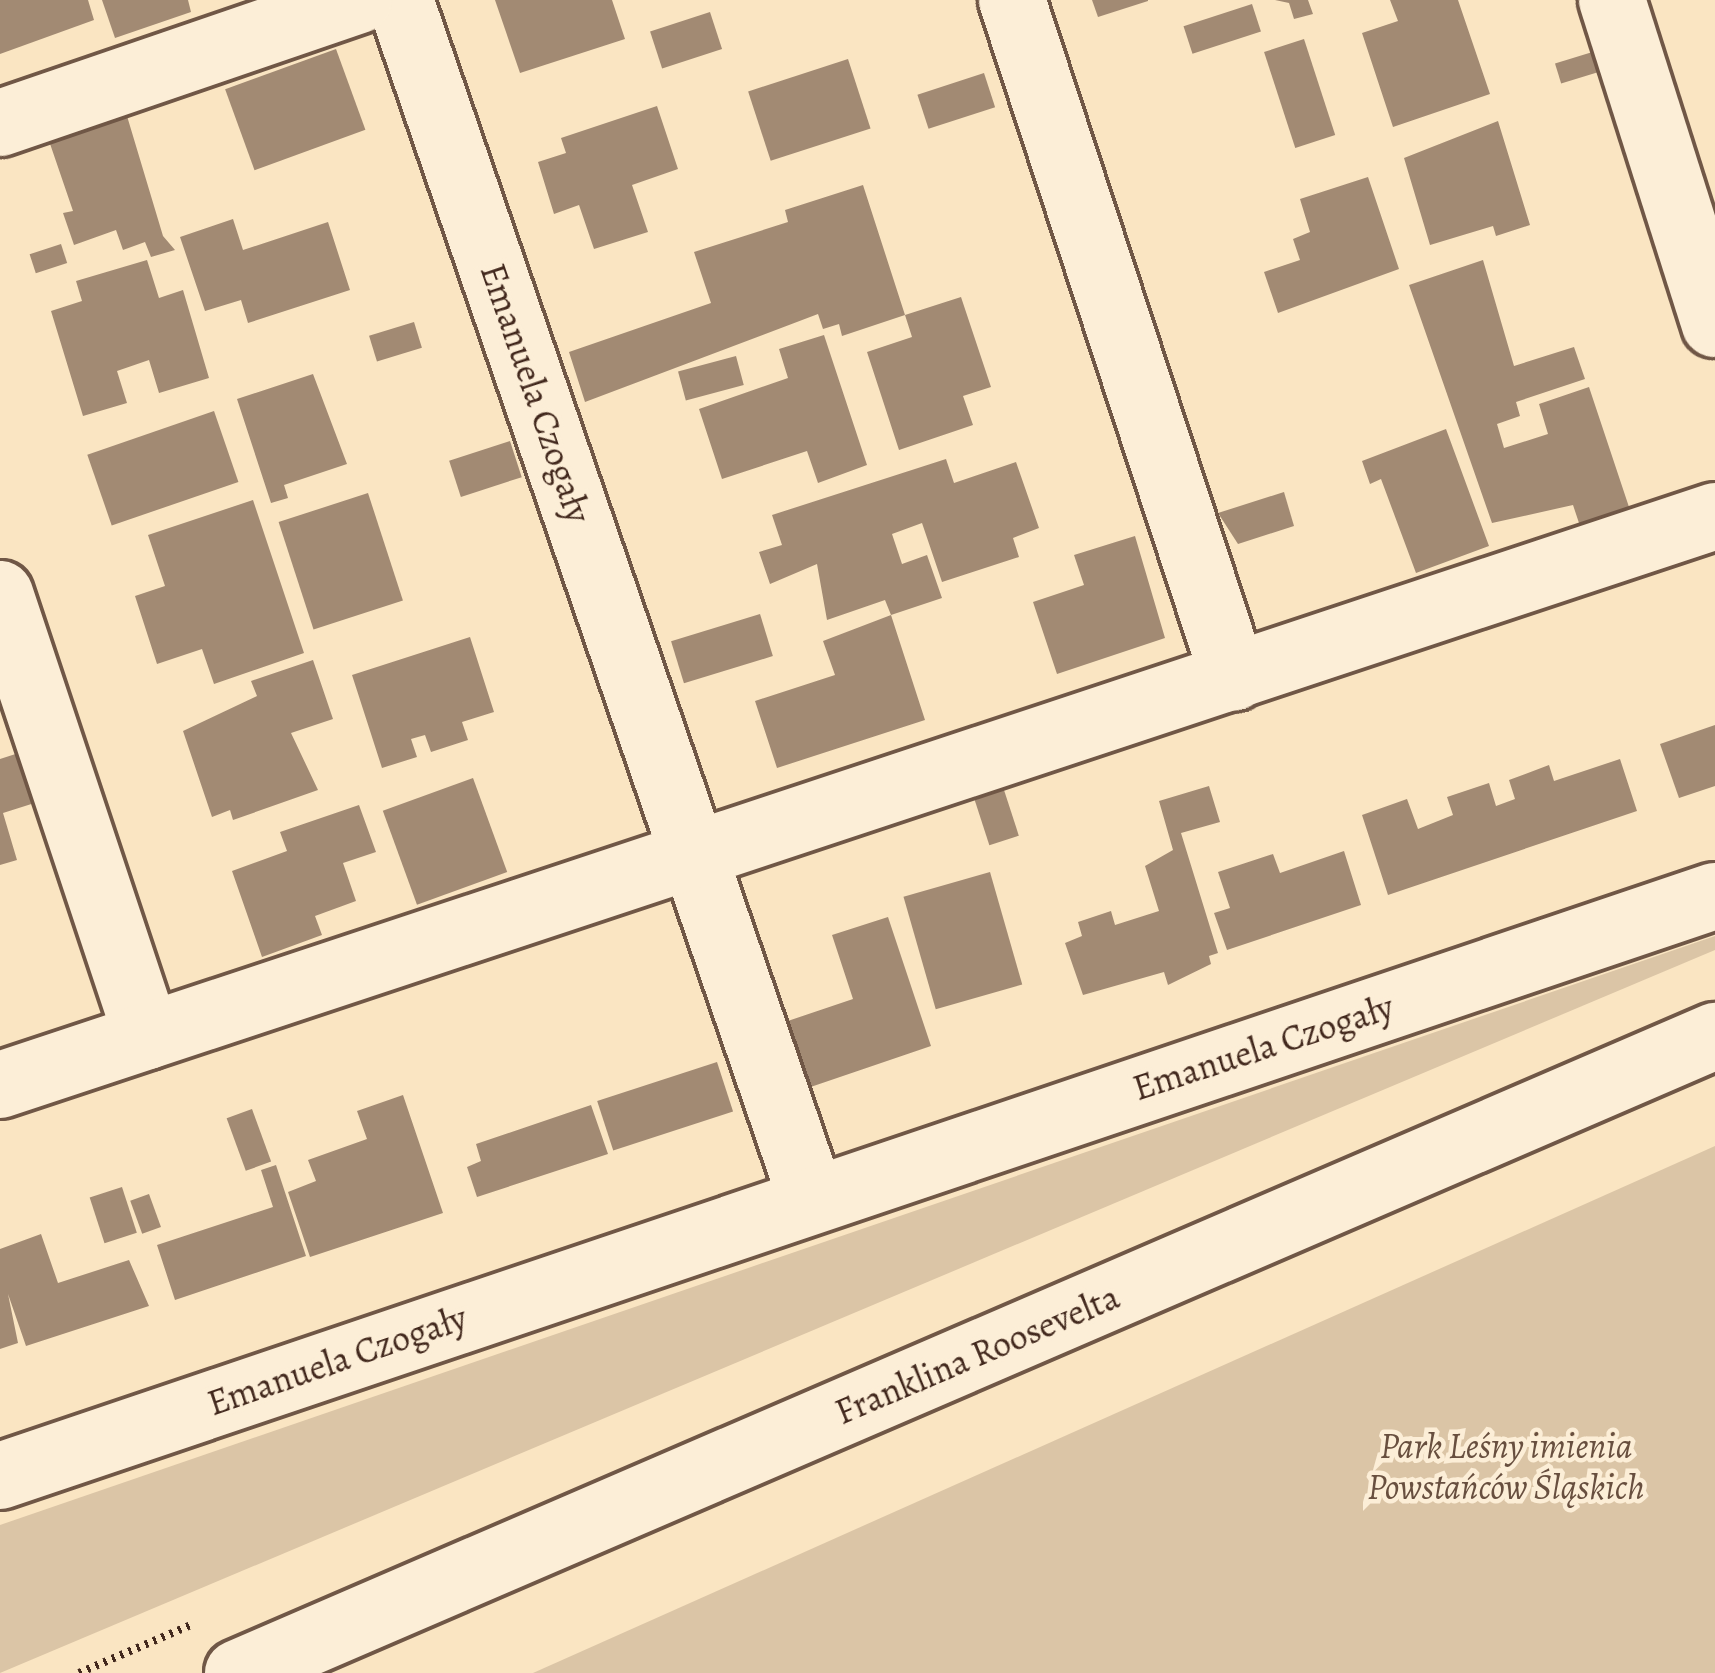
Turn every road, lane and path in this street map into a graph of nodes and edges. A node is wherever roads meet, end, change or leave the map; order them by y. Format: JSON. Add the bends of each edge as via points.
{"nodes":[{"id":1,"x":359,"y":0,"type":"edge"},
{"id":2,"x":400,"y":0,"type":"edge"},
{"id":3,"x":1012,"y":0,"type":"edge"},
{"id":4,"x":1612,"y":0,"type":"edge"},
{"id":5,"x":0,"y":122,"type":"edge"},
{"id":6,"x":1715,"y":324,"type":"edge"},
{"id":7,"x":1715,"y":517,"type":"edge"},
{"id":8,"x":0,"y":594,"type":"edge"},
{"id":9,"x":1234,"y":678,"type":"junction"},
{"id":10,"x":696,"y":855,"type":"junction"},
{"id":11,"x":1715,"y":896,"type":"edge"},
{"id":12,"x":147,"y":1036,"type":"junction"},
{"id":13,"x":1715,"y":1036,"type":"edge"},
{"id":14,"x":0,"y":1085,"type":"edge"},
{"id":15,"x":811,"y":1197,"type":"junction"},
{"id":16,"x":0,"y":1476,"type":"edge"},
{"id":17,"x":238,"y":1673,"type":"edge"}],
"edges":[{"from":1,"to":5,"type":"street"},
{"from":2,"to":10,"type":"street","name":"Emanuela Czogały"},
{"from":3,"to":9,"type":"street"},
{"from":4,"to":6,"type":"street"},
{"from":7,"to":9,"type":"street"},
{"from":8,"to":12,"type":"street"},
{"from":9,"to":10,"type":"street"},
{"from":10,"to":12,"type":"street"},
{"from":10,"to":15,"type":"street","name":"Emanuela Czogały"},
{"from":11,"to":15,"type":"street","name":"Emanuela Czogały"},
{"from":12,"to":14,"type":"street"},
{"from":13,"to":17,"type":"street","name":"Franklina Roosevelta"},
{"from":15,"to":16,"type":"street","name":"Emanuela Czogały"}]}
